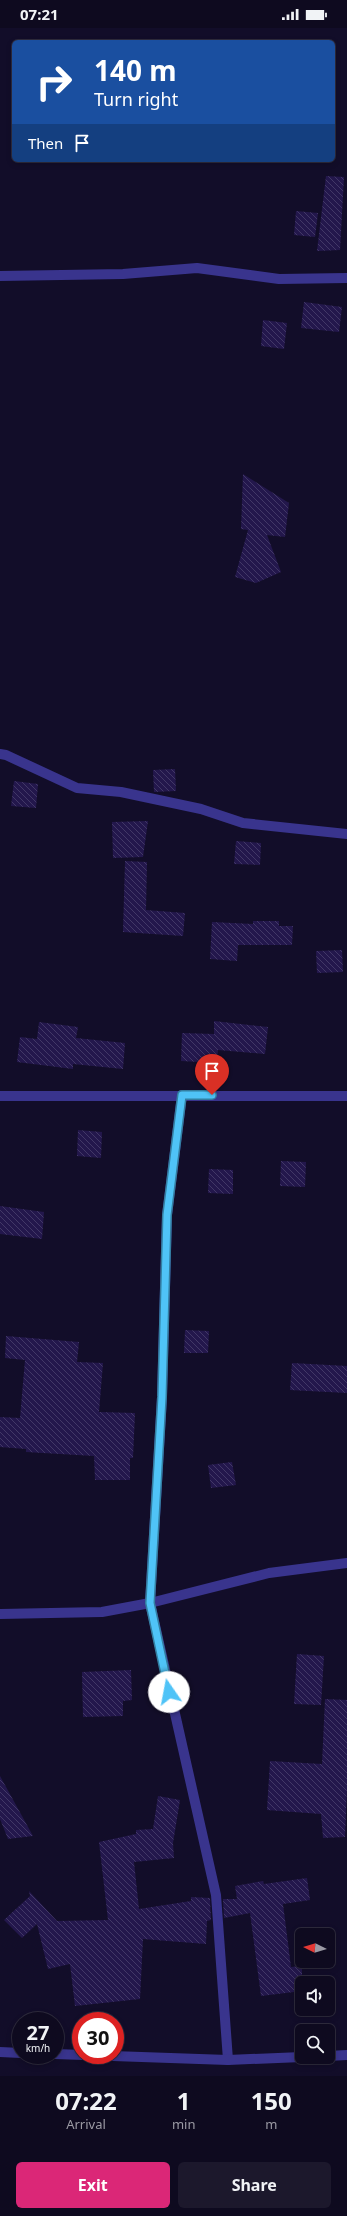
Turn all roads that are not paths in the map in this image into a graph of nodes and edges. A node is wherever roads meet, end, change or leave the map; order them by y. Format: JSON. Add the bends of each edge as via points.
{"nodes":[{"id":1,"x":0,"y":276,"type":"edge"},
{"id":2,"x":347,"y":278,"type":"edge"},
{"id":3,"x":0,"y":754,"type":"edge"},
{"id":4,"x":347,"y":834,"type":"edge"},
{"id":5,"x":182,"y":1095,"type":"junction"},
{"id":6,"x":0,"y":1096,"type":"edge"},
{"id":7,"x":347,"y":1096,"type":"edge"},
{"id":8,"x":347,"y":1563,"type":"edge"},
{"id":9,"x":150,"y":1603,"type":"junction"},
{"id":10,"x":0,"y":1614,"type":"edge"},
{"id":11,"x":0,"y":2052,"type":"edge"},
{"id":12,"x":12,"y":2053,"type":"edge"},
{"id":13,"x":64,"y":2054,"type":"edge"},
{"id":14,"x":347,"y":2055,"type":"edge"},
{"id":15,"x":335,"y":2056,"type":"edge"},
{"id":16,"x":295,"y":2057,"type":"edge"},
{"id":17,"x":228,"y":2060,"type":"junction"}],
"edges":[{"from":1,"to":2,"type":"street","via":[[123,274],[197,268],[279,279]]},
{"from":3,"to":4,"type":"street","via":[[77,788],[121,792],[243,822]]},
{"from":5,"to":6,"type":"street"},
{"from":5,"to":7,"type":"street"},
{"from":5,"to":9,"type":"street","via":[[167,1215],[162,1397]]},
{"from":8,"to":9,"type":"street","via":[[269,1573]]},
{"from":9,"to":10,"type":"street","via":[[102,1612]]},
{"from":9,"to":17,"type":"street","via":[[216,1895]]},
{"from":11,"to":12,"type":"street"},
{"from":13,"to":17,"type":"street"},
{"from":14,"to":15,"type":"street"},
{"from":16,"to":17,"type":"street"}]}
